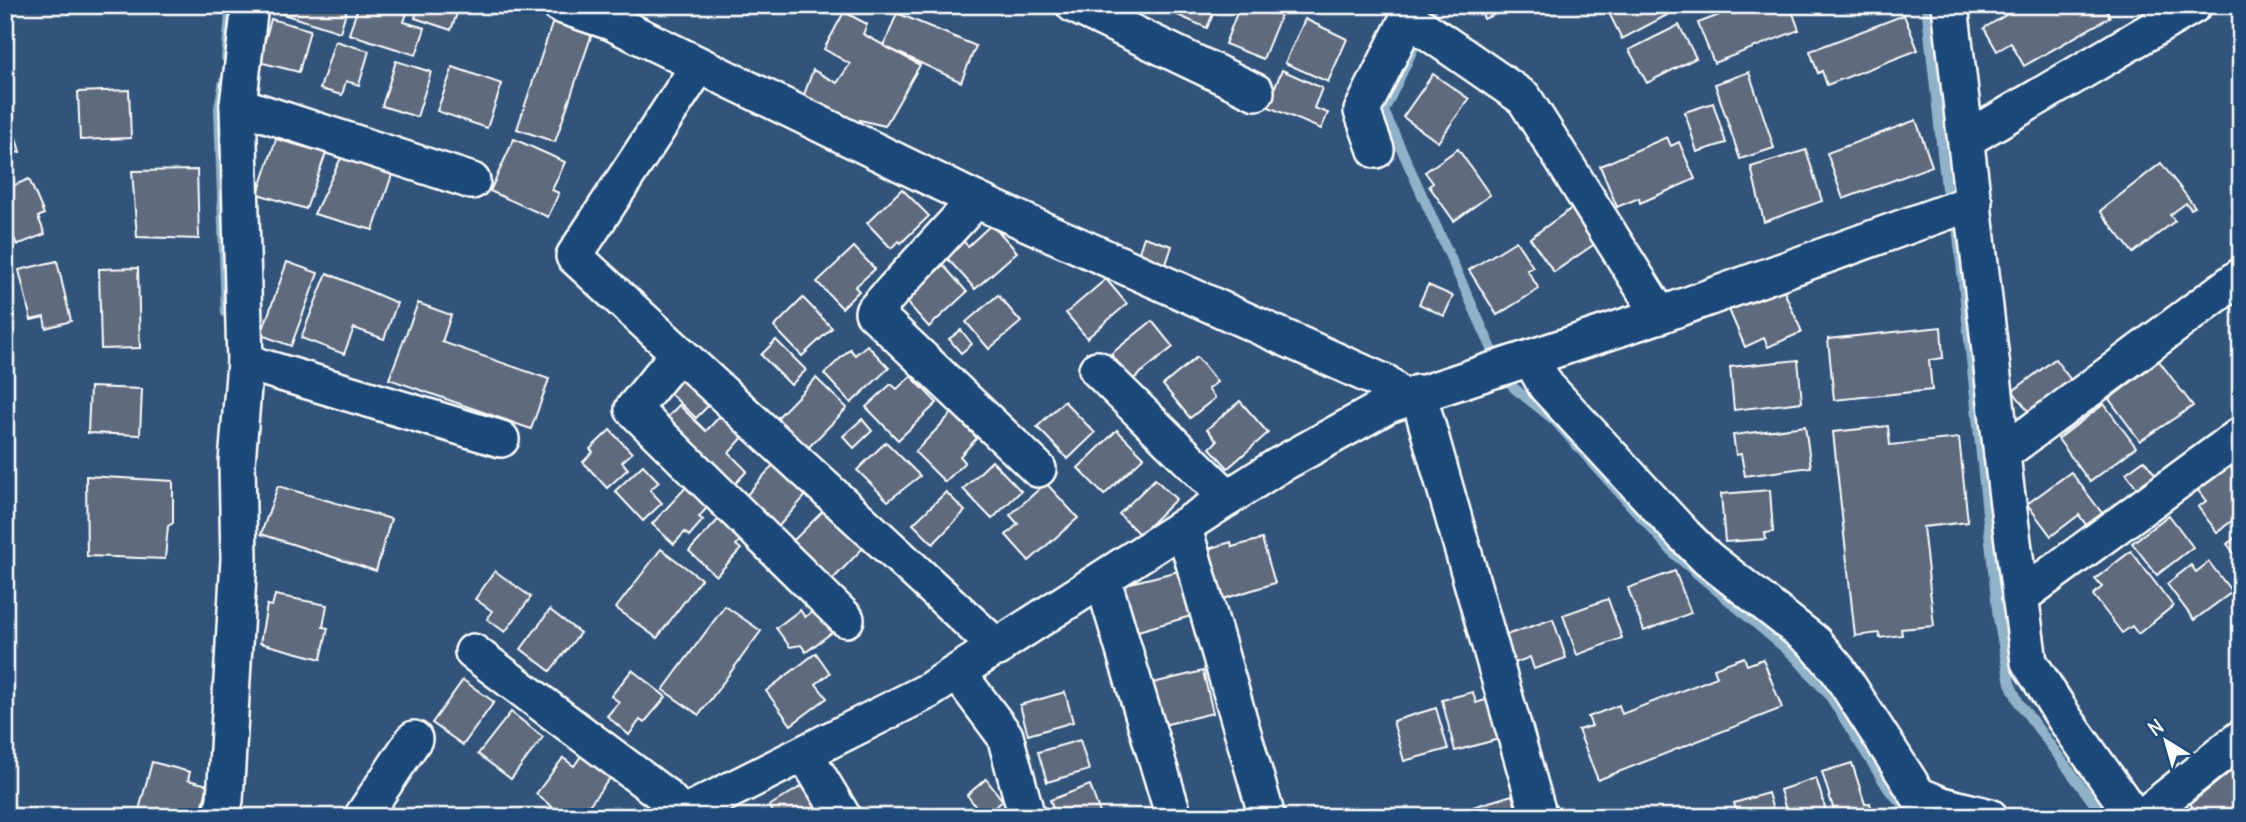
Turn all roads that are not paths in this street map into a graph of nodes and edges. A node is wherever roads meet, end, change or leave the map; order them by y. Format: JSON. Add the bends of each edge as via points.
{"nodes":[{"id":1,"x":250,"y":5,"type":"edge"},
{"id":2,"x":560,"y":5,"type":"edge"},
{"id":3,"x":1074,"y":5,"type":"edge"},
{"id":4,"x":1950,"y":5,"type":"edge"},
{"id":5,"x":2194,"y":5,"type":"edge"},
{"id":6,"x":1417,"y":21,"type":"edge"},
{"id":7,"x":698,"y":66,"type":"junction"},
{"id":8,"x":1256,"y":92,"type":"dead end"},
{"id":9,"x":239,"y":105,"type":"junction"},
{"id":10,"x":1967,"y":139,"type":"junction"},
{"id":11,"x":1376,"y":150,"type":"dead end"},
{"id":12,"x":472,"y":181,"type":"dead end"},
{"id":13,"x":976,"y":200,"type":"junction"},
{"id":14,"x":1960,"y":207,"type":"junction"},
{"id":15,"x":2241,"y":276,"type":"edge"},
{"id":16,"x":1660,"y":315,"type":"junction"},
{"id":17,"x":679,"y":353,"type":"junction"},
{"id":18,"x":245,"y":362,"type":"junction"},
{"id":19,"x":1511,"y":365,"type":"junction"},
{"id":20,"x":1097,"y":369,"type":"dead end"},
{"id":21,"x":1411,"y":396,"type":"junction"},
{"id":22,"x":2241,"y":435,"type":"edge"},
{"id":23,"x":501,"y":439,"type":"dead end"},
{"id":24,"x":2002,"y":454,"type":"junction"},
{"id":25,"x":1038,"y":468,"type":"dead end"},
{"id":26,"x":1228,"y":498,"type":"junction"},
{"id":27,"x":1184,"y":528,"type":"junction"},
{"id":28,"x":1103,"y":580,"type":"junction"},
{"id":29,"x":2020,"y":597,"type":"junction"},
{"id":30,"x":846,"y":619,"type":"dead end"},
{"id":31,"x":998,"y":648,"type":"junction"},
{"id":32,"x":473,"y":652,"type":"dead end"},
{"id":33,"x":958,"y":673,"type":"junction"},
{"id":34,"x":2241,"y":738,"type":"edge"},
{"id":35,"x":414,"y":739,"type":"dead end"},
{"id":36,"x":805,"y":754,"type":"junction"},
{"id":37,"x":680,"y":815,"type":"edge"},
{"id":38,"x":220,"y":817,"type":"edge"},
{"id":39,"x":362,"y":817,"type":"edge"},
{"id":40,"x":843,"y":817,"type":"edge"},
{"id":41,"x":1027,"y":817,"type":"edge"},
{"id":42,"x":1174,"y":817,"type":"edge"},
{"id":43,"x":1266,"y":817,"type":"edge"},
{"id":44,"x":1539,"y":817,"type":"edge"},
{"id":45,"x":1990,"y":817,"type":"edge"},
{"id":46,"x":2134,"y":817,"type":"edge"},
{"id":47,"x":2142,"y":817,"type":"edge"}],
"edges":[{"from":1,"to":9,"type":"street"},
{"from":2,"to":7,"type":"street","via":[[611,22]]},
{"from":3,"to":8,"type":"street"},
{"from":4,"to":10,"type":"street"},
{"from":5,"to":10,"type":"street"},
{"from":6,"to":11,"type":"street","via":[[1362,111]]},
{"from":6,"to":16,"type":"street","via":[[1524,98]]},
{"from":7,"to":13,"type":"street"},
{"from":7,"to":17,"type":"street","via":[[574,256]]},
{"from":9,"to":12,"type":"street"},
{"from":9,"to":18,"type":"street"},
{"from":10,"to":14,"type":"street"},
{"from":13,"to":21,"type":"street"},
{"from":13,"to":25,"type":"street","via":[[873,312]]},
{"from":14,"to":16,"type":"street"},
{"from":14,"to":24,"type":"street"},
{"from":15,"to":24,"type":"street"},
{"from":16,"to":19,"type":"street"},
{"from":17,"to":30,"type":"street","via":[[633,409]]},
{"from":17,"to":31,"type":"street"},
{"from":18,"to":23,"type":"street"},
{"from":18,"to":38,"type":"street","via":[[237,463],[239,559],[231,713]]},
{"from":19,"to":21,"type":"street"},
{"from":19,"to":45,"type":"street","via":[[1546,386],[1707,558],[1814,642],[1838,670],[1918,794]]},
{"from":20,"to":26,"type":"street"},
{"from":21,"to":26,"type":"street","via":[[1335,432]]},
{"from":21,"to":44,"type":"street"},
{"from":22,"to":29,"type":"street"},
{"from":24,"to":29,"type":"street"},
{"from":26,"to":27,"type":"street"},
{"from":27,"to":28,"type":"street"},
{"from":27,"to":43,"type":"street"},
{"from":28,"to":31,"type":"street"},
{"from":28,"to":42,"type":"street"},
{"from":29,"to":46,"type":"street","via":[[2029,662]]},
{"from":31,"to":33,"type":"street"},
{"from":32,"to":37,"type":"street","via":[[665,796]]},
{"from":33,"to":36,"type":"street"},
{"from":33,"to":41,"type":"street","via":[[1005,736]]},
{"from":34,"to":47,"type":"street"},
{"from":35,"to":39,"type":"street"},
{"from":36,"to":37,"type":"street"},
{"from":36,"to":40,"type":"street"}]}
